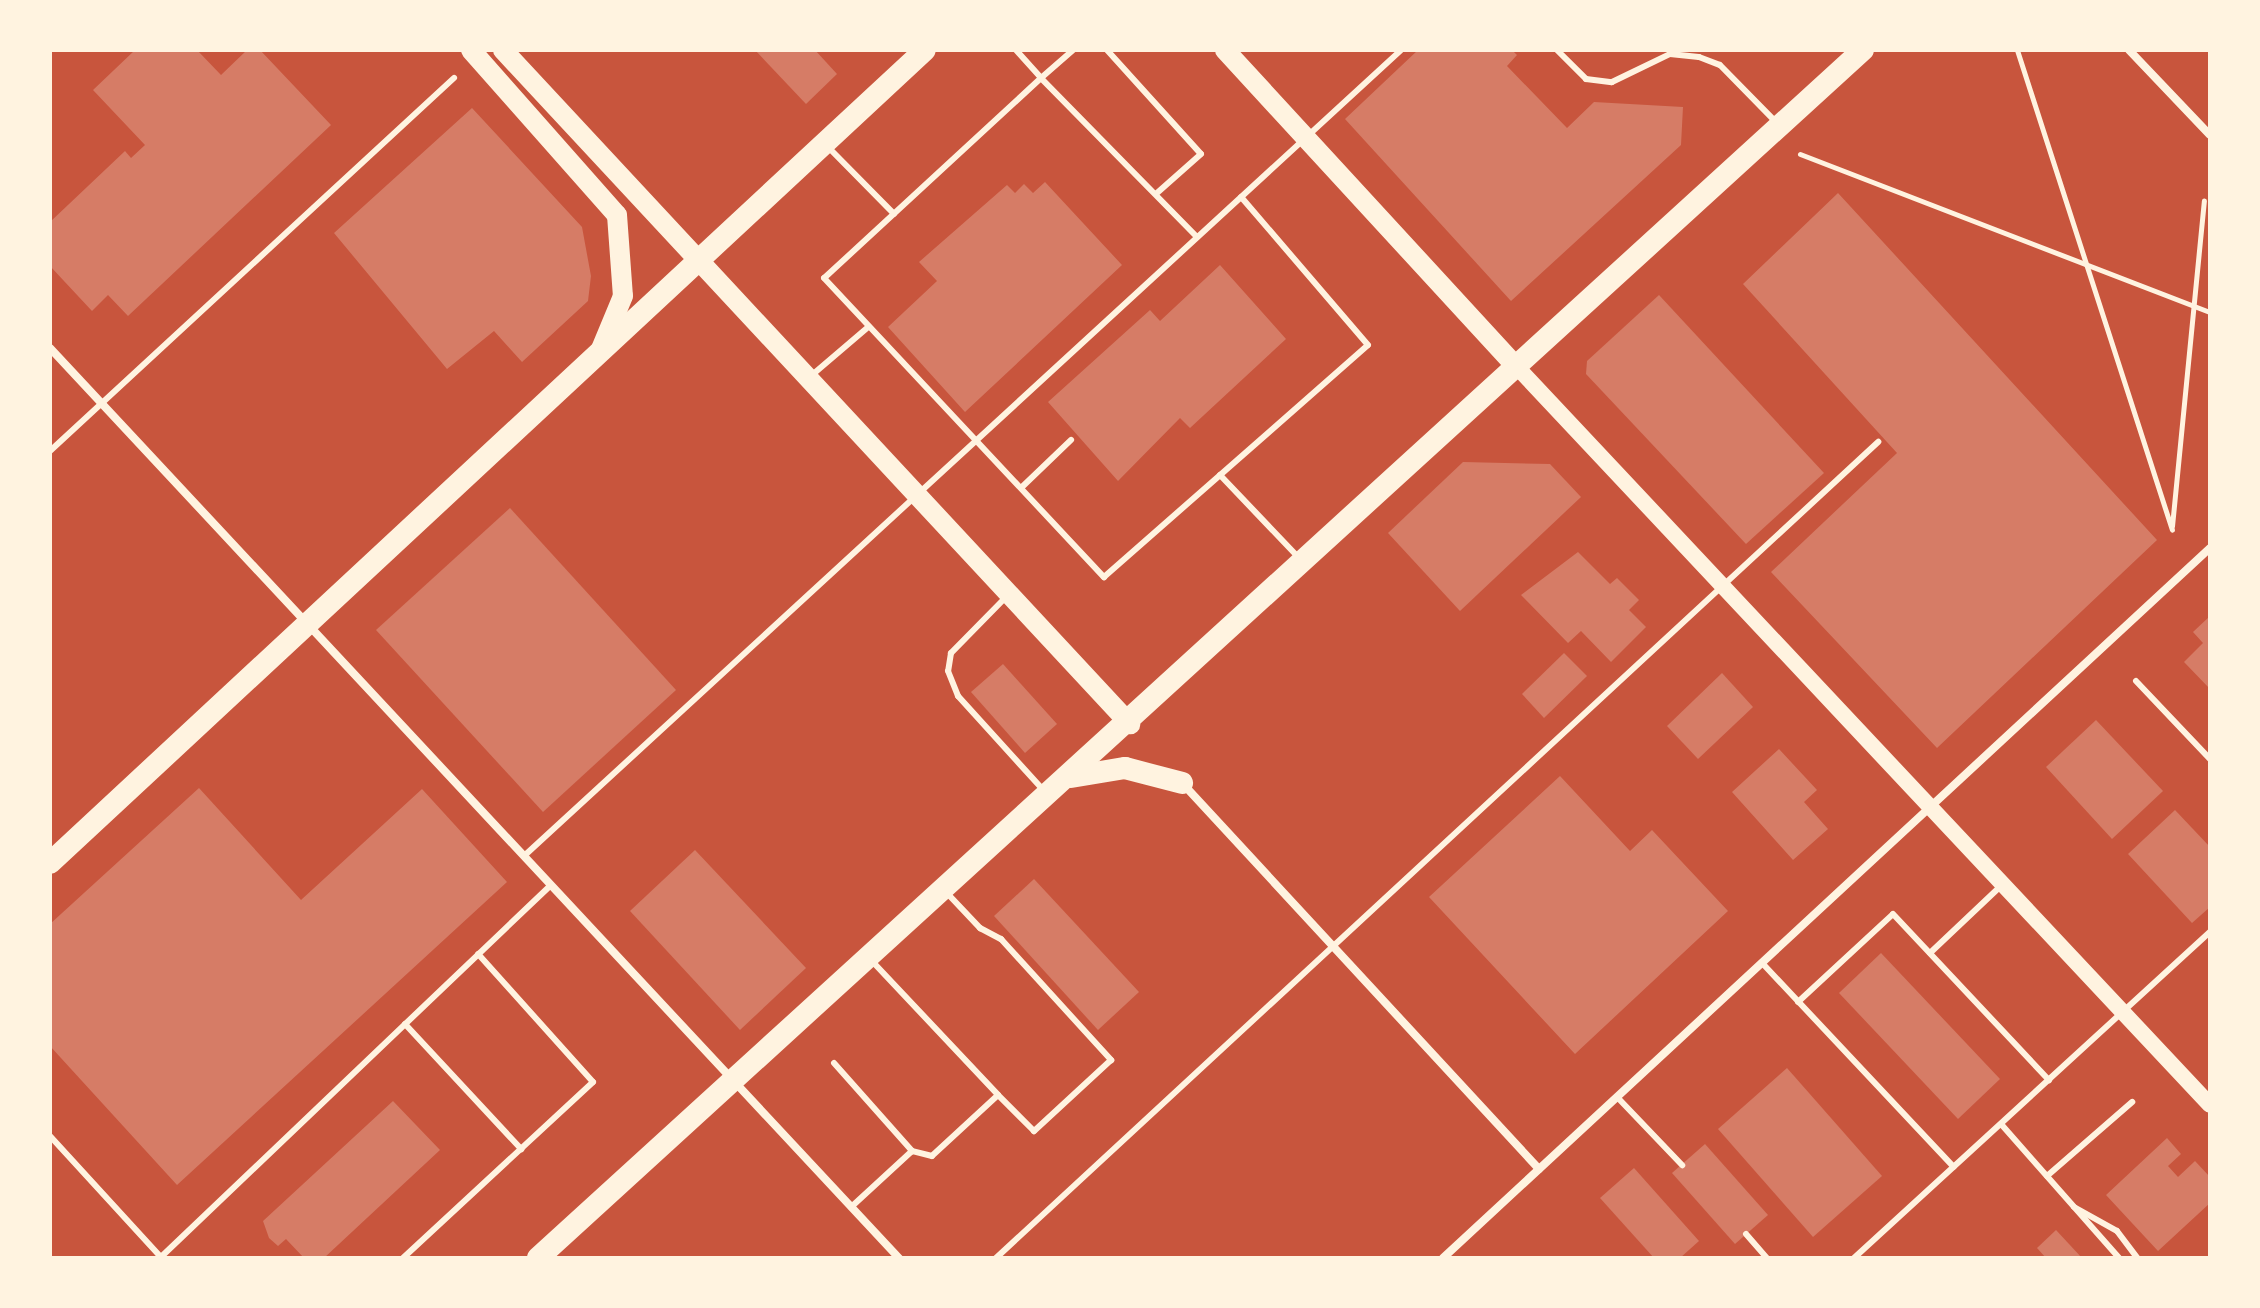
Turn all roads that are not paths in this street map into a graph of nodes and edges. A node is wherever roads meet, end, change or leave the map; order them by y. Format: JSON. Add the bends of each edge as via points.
{"nodes":[{"id":1,"x":471,"y":50,"type":"edge"},
{"id":2,"x":503,"y":50,"type":"edge"},
{"id":3,"x":925,"y":50,"type":"edge"},
{"id":4,"x":1016,"y":50,"type":"edge"},
{"id":5,"x":1073,"y":50,"type":"edge"},
{"id":6,"x":1107,"y":50,"type":"edge"},
{"id":7,"x":1225,"y":50,"type":"edge"},
{"id":8,"x":1401,"y":50,"type":"edge"},
{"id":9,"x":1557,"y":50,"type":"edge"},
{"id":10,"x":1863,"y":50,"type":"edge"},
{"id":11,"x":2129,"y":50,"type":"edge"},
{"id":12,"x":454,"y":78,"type":"dead end"},
{"id":13,"x":1041,"y":78,"type":"junction"},
{"id":14,"x":1781,"y":127,"type":"junction"},
{"id":15,"x":2210,"y":135,"type":"edge"},
{"id":16,"x":1308,"y":137,"type":"junction"},
{"id":17,"x":825,"y":145,"type":"junction"},
{"id":18,"x":1156,"y":194,"type":"junction"},
{"id":19,"x":1241,"y":197,"type":"junction"},
{"id":20,"x":894,"y":214,"type":"junction"},
{"id":21,"x":1197,"y":237,"type":"junction"},
{"id":22,"x":704,"y":261,"type":"junction"},
{"id":23,"x":867,"y":328,"type":"junction"},
{"id":24,"x":50,"y":348,"type":"edge"},
{"id":25,"x":595,"y":360,"type":"junction"},
{"id":26,"x":1517,"y":367,"type":"junction"},
{"id":27,"x":810,"y":377,"type":"junction"},
{"id":28,"x":102,"y":404,"type":"junction"},
{"id":29,"x":975,"y":437,"type":"junction"},
{"id":30,"x":1071,"y":440,"type":"dead end"},
{"id":31,"x":1878,"y":442,"type":"dead end"},
{"id":32,"x":50,"y":451,"type":"edge"},
{"id":33,"x":1220,"y":475,"type":"junction"},
{"id":34,"x":1022,"y":487,"type":"junction"},
{"id":35,"x":915,"y":492,"type":"junction"},
{"id":36,"x":2210,"y":548,"type":"edge"},
{"id":37,"x":1304,"y":564,"type":"junction"},
{"id":38,"x":1723,"y":586,"type":"junction"},
{"id":39,"x":1009,"y":594,"type":"junction"},
{"id":40,"x":308,"y":625,"type":"junction"},
{"id":41,"x":2136,"y":681,"type":"dead end"},
{"id":42,"x":1130,"y":724,"type":"junction"},
{"id":43,"x":2210,"y":759,"type":"edge"},
{"id":44,"x":1070,"y":778,"type":"junction"},
{"id":45,"x":1182,"y":783,"type":"joint"},
{"id":46,"x":1049,"y":796,"type":"junction"},
{"id":47,"x":1932,"y":809,"type":"junction"},
{"id":48,"x":524,"y":856,"type":"junction"},
{"id":49,"x":50,"y":863,"type":"edge"},
{"id":50,"x":2003,"y":884,"type":"junction"},
{"id":51,"x":551,"y":885,"type":"junction"},
{"id":52,"x":944,"y":890,"type":"junction"},
{"id":53,"x":2210,"y":932,"type":"edge"},
{"id":54,"x":1336,"y":947,"type":"junction"},
{"id":55,"x":1930,"y":953,"type":"junction"},
{"id":56,"x":478,"y":954,"type":"junction"},
{"id":57,"x":868,"y":957,"type":"junction"},
{"id":58,"x":1764,"y":965,"type":"junction"},
{"id":59,"x":1798,"y":1002,"type":"junction"},
{"id":60,"x":2123,"y":1013,"type":"junction"},
{"id":61,"x":405,"y":1024,"type":"junction"},
{"id":62,"x":834,"y":1063,"type":"dead end"},
{"id":63,"x":732,"y":1079,"type":"junction"},
{"id":64,"x":2049,"y":1080,"type":"junction"},
{"id":65,"x":998,"y":1095,"type":"junction"},
{"id":66,"x":1618,"y":1098,"type":"junction"},
{"id":67,"x":2132,"y":1102,"type":"dead end"},
{"id":68,"x":2210,"y":1105,"type":"edge"},
{"id":69,"x":2001,"y":1124,"type":"junction"},
{"id":70,"x":50,"y":1136,"type":"edge"},
{"id":71,"x":521,"y":1149,"type":"junction"},
{"id":72,"x":912,"y":1151,"type":"junction"},
{"id":73,"x":1682,"y":1165,"type":"dead end"},
{"id":74,"x":1954,"y":1167,"type":"junction"},
{"id":75,"x":1539,"y":1169,"type":"junction"},
{"id":76,"x":2047,"y":1176,"type":"junction"},
{"id":77,"x":851,"y":1207,"type":"junction"},
{"id":78,"x":2074,"y":1207,"type":"junction"},
{"id":79,"x":1746,"y":1234,"type":"dead end"},
{"id":80,"x":412,"y":1255,"type":"edge"},
{"id":81,"x":162,"y":1258,"type":"edge"},
{"id":82,"x":403,"y":1258,"type":"edge"},
{"id":83,"x":538,"y":1258,"type":"edge"},
{"id":84,"x":899,"y":1258,"type":"edge"},
{"id":85,"x":996,"y":1258,"type":"edge"},
{"id":86,"x":1443,"y":1258,"type":"edge"},
{"id":87,"x":1767,"y":1258,"type":"edge"},
{"id":88,"x":1854,"y":1258,"type":"edge"},
{"id":89,"x":2119,"y":1258,"type":"edge"},
{"id":90,"x":2137,"y":1258,"type":"edge"}],
"edges":[{"from":1,"to":25,"type":"main road","via":[[606,197],[622,232],[623,296]]},
{"from":2,"to":22,"type":"main road"},
{"from":3,"to":17,"type":"highway"},
{"from":4,"to":13,"type":"lane"},
{"from":5,"to":13,"type":"lane"},
{"from":6,"to":18,"type":"lane","via":[[1201,154]]},
{"from":7,"to":16,"type":"main road"},
{"from":8,"to":16,"type":"lane"},
{"from":9,"to":14,"type":"lane","via":[[1586,79],[1612,82],[1670,54],[1699,57],[1720,65]]},
{"from":10,"to":14,"type":"highway"},
{"from":11,"to":15,"type":"street"},
{"from":12,"to":28,"type":"lane"},
{"from":13,"to":18,"type":"lane"},
{"from":13,"to":20,"type":"lane"},
{"from":14,"to":26,"type":"highway"},
{"from":16,"to":19,"type":"lane"},
{"from":16,"to":26,"type":"main road"},
{"from":17,"to":20,"type":"lane"},
{"from":17,"to":22,"type":"highway"},
{"from":18,"to":21,"type":"lane"},
{"from":19,"to":21,"type":"lane"},
{"from":19,"to":33,"type":"lane","via":[[1368,345]]},
{"from":20,"to":23,"type":"lane","via":[[824,278]]},
{"from":21,"to":29,"type":"lane"},
{"from":22,"to":25,"type":"highway"},
{"from":22,"to":27,"type":"main road"},
{"from":23,"to":27,"type":"lane"},
{"from":23,"to":29,"type":"lane"},
{"from":24,"to":28,"type":"street"},
{"from":25,"to":40,"type":"highway"},
{"from":26,"to":37,"type":"highway"},
{"from":26,"to":38,"type":"main road"},
{"from":27,"to":35,"type":"main road"},
{"from":28,"to":32,"type":"lane"},
{"from":28,"to":40,"type":"street"},
{"from":29,"to":34,"type":"lane"},
{"from":29,"to":35,"type":"lane"},
{"from":30,"to":34,"type":"lane"},
{"from":31,"to":38,"type":"lane"},
{"from":33,"to":34,"type":"lane","via":[[1104,577]]},
{"from":33,"to":37,"type":"lane"},
{"from":35,"to":39,"type":"main road"},
{"from":35,"to":48,"type":"lane"},
{"from":36,"to":47,"type":"street"},
{"from":37,"to":42,"type":"highway"},
{"from":38,"to":47,"type":"main road"},
{"from":38,"to":54,"type":"lane"},
{"from":39,"to":42,"type":"main road"},
{"from":39,"to":46,"type":"lane","via":[[951,653],[948,671],[958,696]]},
{"from":40,"to":48,"type":"street"},
{"from":40,"to":49,"type":"highway"},
{"from":41,"to":43,"type":"lane"},
{"from":42,"to":44,"type":"highway"},
{"from":44,"to":45,"type":"highway","via":[[1125,768]]},
{"from":44,"to":46,"type":"highway"},
{"from":45,"to":54,"type":"street"},
{"from":46,"to":52,"type":"highway"},
{"from":47,"to":50,"type":"main road"},
{"from":47,"to":58,"type":"street"},
{"from":48,"to":51,"type":"street"},
{"from":50,"to":55,"type":"lane"},
{"from":50,"to":60,"type":"main road"},
{"from":51,"to":56,"type":"lane"},
{"from":51,"to":63,"type":"street"},
{"from":52,"to":57,"type":"highway"},
{"from":52,"to":65,"type":"lane","via":[[980,928],[1001,939],[1111,1060],[1034,1131]]},
{"from":53,"to":60,"type":"lane"},
{"from":54,"to":75,"type":"street"},
{"from":54,"to":85,"type":"lane"},
{"from":55,"to":59,"type":"lane","via":[[1893,914]]},
{"from":55,"to":64,"type":"lane"},
{"from":56,"to":61,"type":"lane"},
{"from":56,"to":71,"type":"lane","via":[[593,1082]]},
{"from":57,"to":63,"type":"highway"},
{"from":57,"to":65,"type":"lane"},
{"from":58,"to":59,"type":"lane"},
{"from":58,"to":66,"type":"street"},
{"from":59,"to":74,"type":"lane"},
{"from":60,"to":64,"type":"lane"},
{"from":60,"to":68,"type":"main road"},
{"from":61,"to":71,"type":"lane"},
{"from":61,"to":81,"type":"lane"},
{"from":62,"to":72,"type":"lane"},
{"from":63,"to":77,"type":"street"},
{"from":63,"to":83,"type":"highway"},
{"from":64,"to":69,"type":"lane"},
{"from":65,"to":72,"type":"lane","via":[[932,1156]]},
{"from":66,"to":73,"type":"lane"},
{"from":66,"to":75,"type":"street"},
{"from":67,"to":76,"type":"lane"},
{"from":69,"to":74,"type":"lane"},
{"from":69,"to":76,"type":"lane"},
{"from":70,"to":81,"type":"lane"},
{"from":71,"to":80,"type":"lane"},
{"from":72,"to":77,"type":"lane"},
{"from":74,"to":88,"type":"lane"},
{"from":75,"to":86,"type":"street"},
{"from":76,"to":78,"type":"lane"},
{"from":77,"to":84,"type":"street"},
{"from":78,"to":89,"type":"lane"},
{"from":78,"to":90,"type":"lane","via":[[2117,1231]]},
{"from":79,"to":87,"type":"lane"},
{"from":80,"to":82,"type":"lane"}]}
